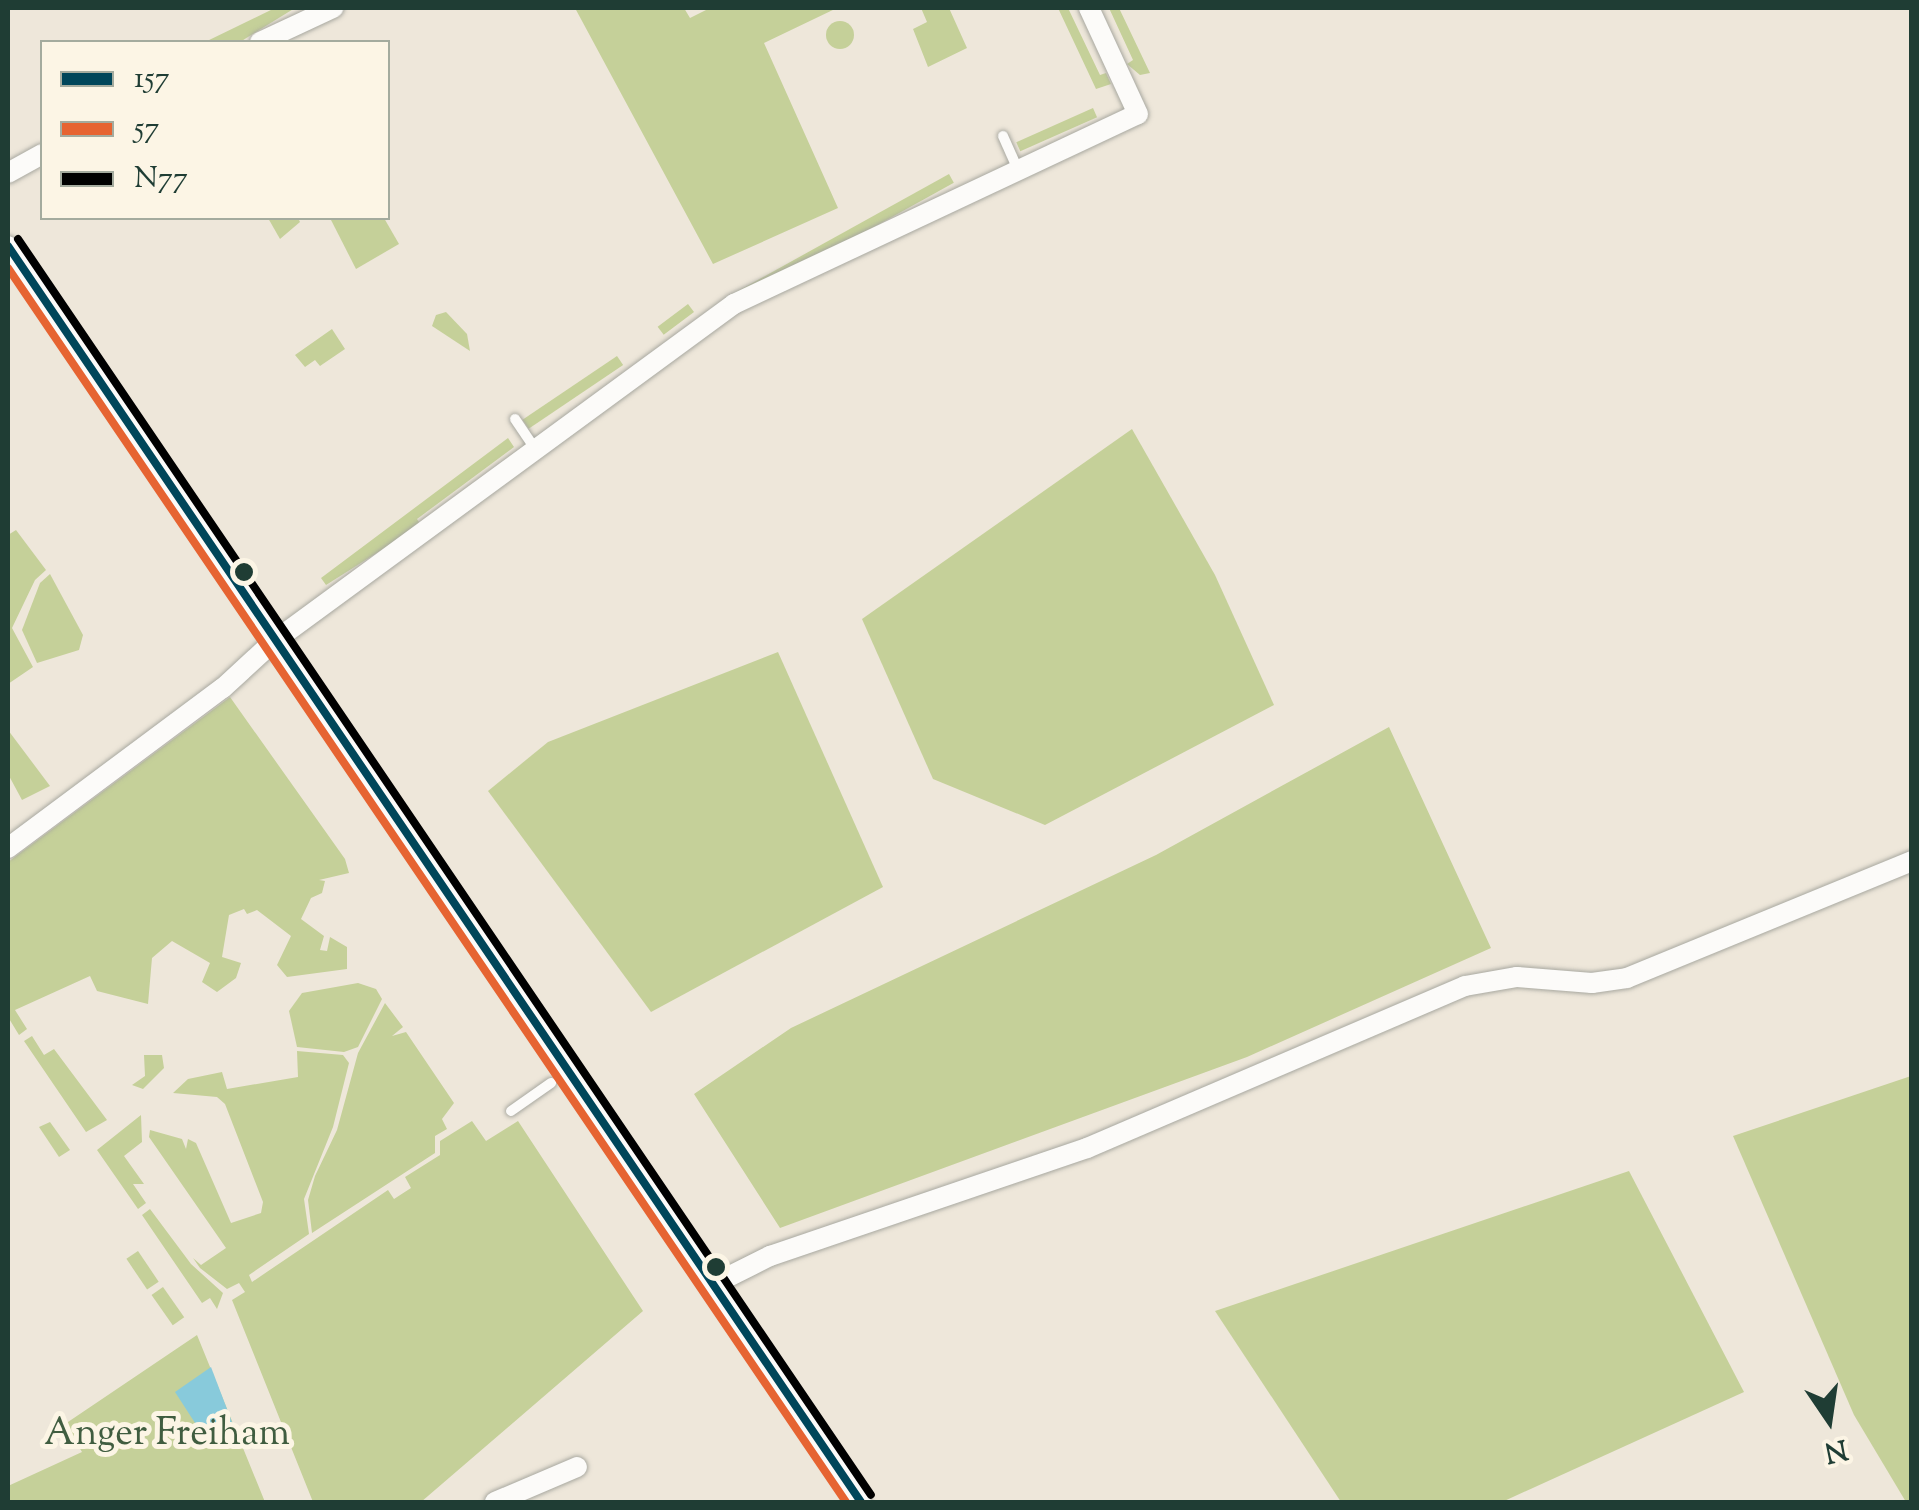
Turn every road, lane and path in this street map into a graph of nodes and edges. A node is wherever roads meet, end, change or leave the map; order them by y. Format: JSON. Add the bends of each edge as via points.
{"nodes":[{"id":1,"x":332,"y":8,"type":"edge"},
{"id":2,"x":1089,"y":8,"type":"edge"},
{"id":3,"x":264,"y":40,"type":"edge"},
{"id":4,"x":1003,"y":136,"type":"dead end"},
{"id":5,"x":40,"y":155,"type":"edge"},
{"id":6,"x":1018,"y":170,"type":"junction"},
{"id":7,"x":8,"y":173,"type":"edge"},
{"id":8,"x":8,"y":246,"type":"edge"},
{"id":9,"x":516,"y":420,"type":"dead end"},
{"id":10,"x":535,"y":450,"type":"junction"},
{"id":11,"x":273,"y":642,"type":"junction"},
{"id":12,"x":8,"y":848,"type":"edge"},
{"id":13,"x":1912,"y":861,"type":"edge"},
{"id":14,"x":551,"y":1083,"type":"dead end"},
{"id":15,"x":512,"y":1110,"type":"dead end"},
{"id":16,"x":712,"y":1285,"type":"junction"},
{"id":17,"x":577,"y":1466,"type":"dead end"},
{"id":18,"x":495,"y":1502,"type":"edge"},
{"id":19,"x":861,"y":1502,"type":"edge"}],
"edges":[{"from":1,"to":3,"type":"street"},
{"from":2,"to":6,"type":"street","via":[[1138,114]]},
{"from":4,"to":6,"type":"lane"},
{"from":5,"to":7,"type":"street"},
{"from":6,"to":10,"type":"street","via":[[739,302]]},
{"from":8,"to":11,"type":"street"},
{"from":9,"to":10,"type":"lane"},
{"from":10,"to":11,"type":"street"},
{"from":11,"to":12,"type":"street","via":[[223,688]]},
{"from":11,"to":16,"type":"street"},
{"from":13,"to":16,"type":"street","via":[[1627,978],[1592,984],[1517,976],[1465,986],[1087,1148],[770,1256]]},
{"from":14,"to":15,"type":"lane"},
{"from":16,"to":19,"type":"street"},
{"from":17,"to":18,"type":"street"}]}
